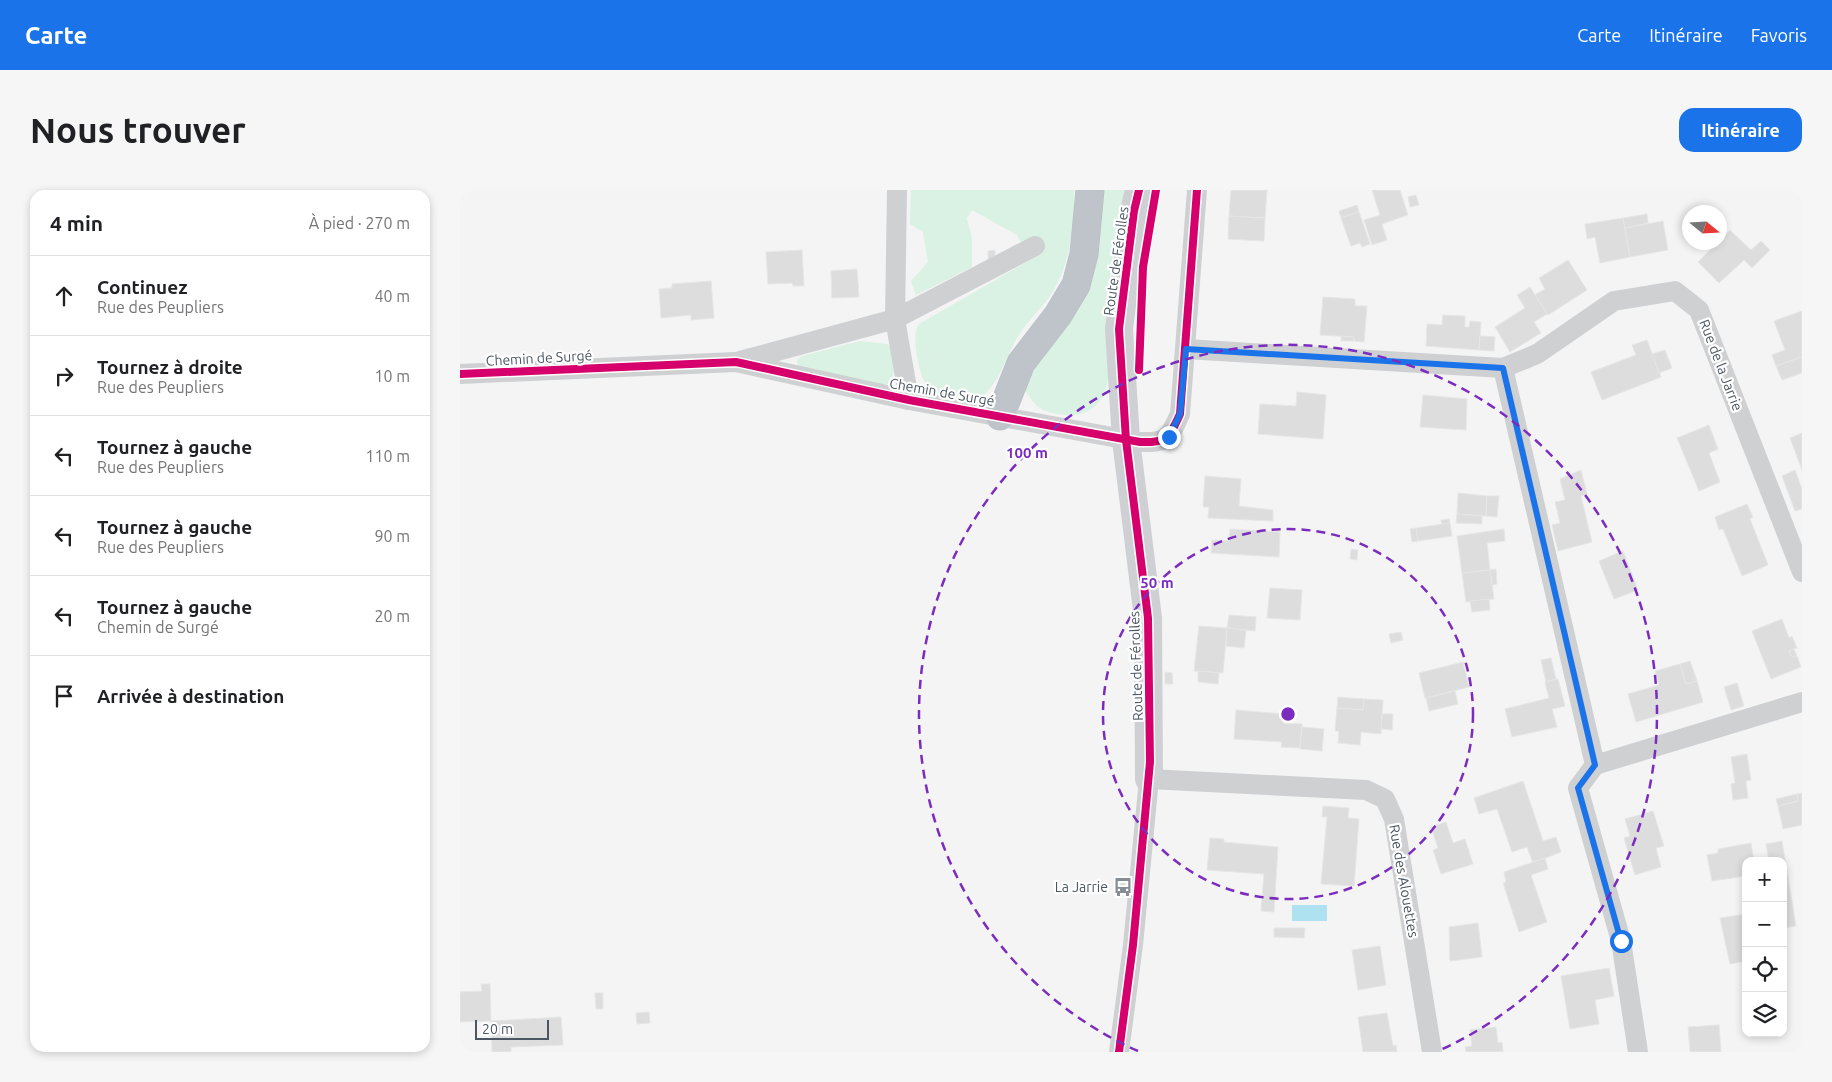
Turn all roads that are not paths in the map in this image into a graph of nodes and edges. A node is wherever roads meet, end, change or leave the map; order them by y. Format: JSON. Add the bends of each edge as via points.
{"nodes":[{"id":1,"x":897,"y":190,"type":"edge"},
{"id":2,"x":1090,"y":190,"type":"edge"},
{"id":3,"x":1140,"y":190,"type":"edge"},
{"id":4,"x":1197,"y":190,"type":"edge"},
{"id":5,"x":1035,"y":246,"type":"dead end"},
{"id":6,"x":895,"y":319,"type":"junction"},
{"id":7,"x":1186,"y":349,"type":"junction"},
{"id":8,"x":736,"y":362,"type":"junction"},
{"id":9,"x":1503,"y":368,"type":"junction"},
{"id":10,"x":460,"y":374,"type":"edge"},
{"id":11,"x":909,"y":400,"type":"junction"},
{"id":12,"x":1000,"y":416,"type":"junction"},
{"id":13,"x":1126,"y":440,"type":"junction"},
{"id":14,"x":1802,"y":572,"type":"edge"},
{"id":15,"x":1802,"y":702,"type":"edge"},
{"id":16,"x":1595,"y":765,"type":"junction"},
{"id":17,"x":1149,"y":779,"type":"junction"},
{"id":18,"x":1119,"y":1052,"type":"edge"},
{"id":19,"x":1432,"y":1052,"type":"edge"},
{"id":20,"x":1638,"y":1052,"type":"edge"}],
"edges":[{"from":1,"to":6,"type":"street","name":"Chemin de Surgé"},
{"from":2,"to":12,"type":"highway","via":[[1084,254],[1076,285],[1021,363]]},
{"from":3,"to":13,"type":"street","name":"Route de Férolles","via":[[1134,211],[1119,329]]},
{"from":4,"to":7,"type":"street","name":"Chemin de Surgé"},
{"from":5,"to":6,"type":"street","name":"Chemin de Surgé"},
{"from":6,"to":8,"type":"street","name":"Chemin de Surgé"},
{"from":6,"to":11,"type":"street","name":"Chemin de Surgé"},
{"from":7,"to":9,"type":"street"},
{"from":7,"to":13,"type":"street","name":"Chemin de Surgé","via":[[1180,414],[1169,437],[1158,443]]},
{"from":8,"to":10,"type":"street","name":"Chemin de Surgé"},
{"from":8,"to":11,"type":"street","name":"Chemin de Surgé"},
{"from":9,"to":14,"type":"street","name":"Rue de la Jarrie","via":[[1536,354],[1614,301],[1675,291],[1699,310]]},
{"from":9,"to":16,"type":"street"},
{"from":11,"to":12,"type":"street","name":"Chemin de Surgé"},
{"from":12,"to":13,"type":"street","name":"Chemin de Surgé"},
{"from":13,"to":17,"type":"street","name":"Route de Férolles","via":[[1148,618]]},
{"from":15,"to":16,"type":"street"},
{"from":16,"to":20,"type":"street","via":[[1578,788],[1621,941]]},
{"from":17,"to":18,"type":"street","name":"Route de Férolles"},
{"from":17,"to":19,"type":"street","name":"Rue des Alouettes","via":[[1366,790],[1385,799],[1394,819]]}]}
